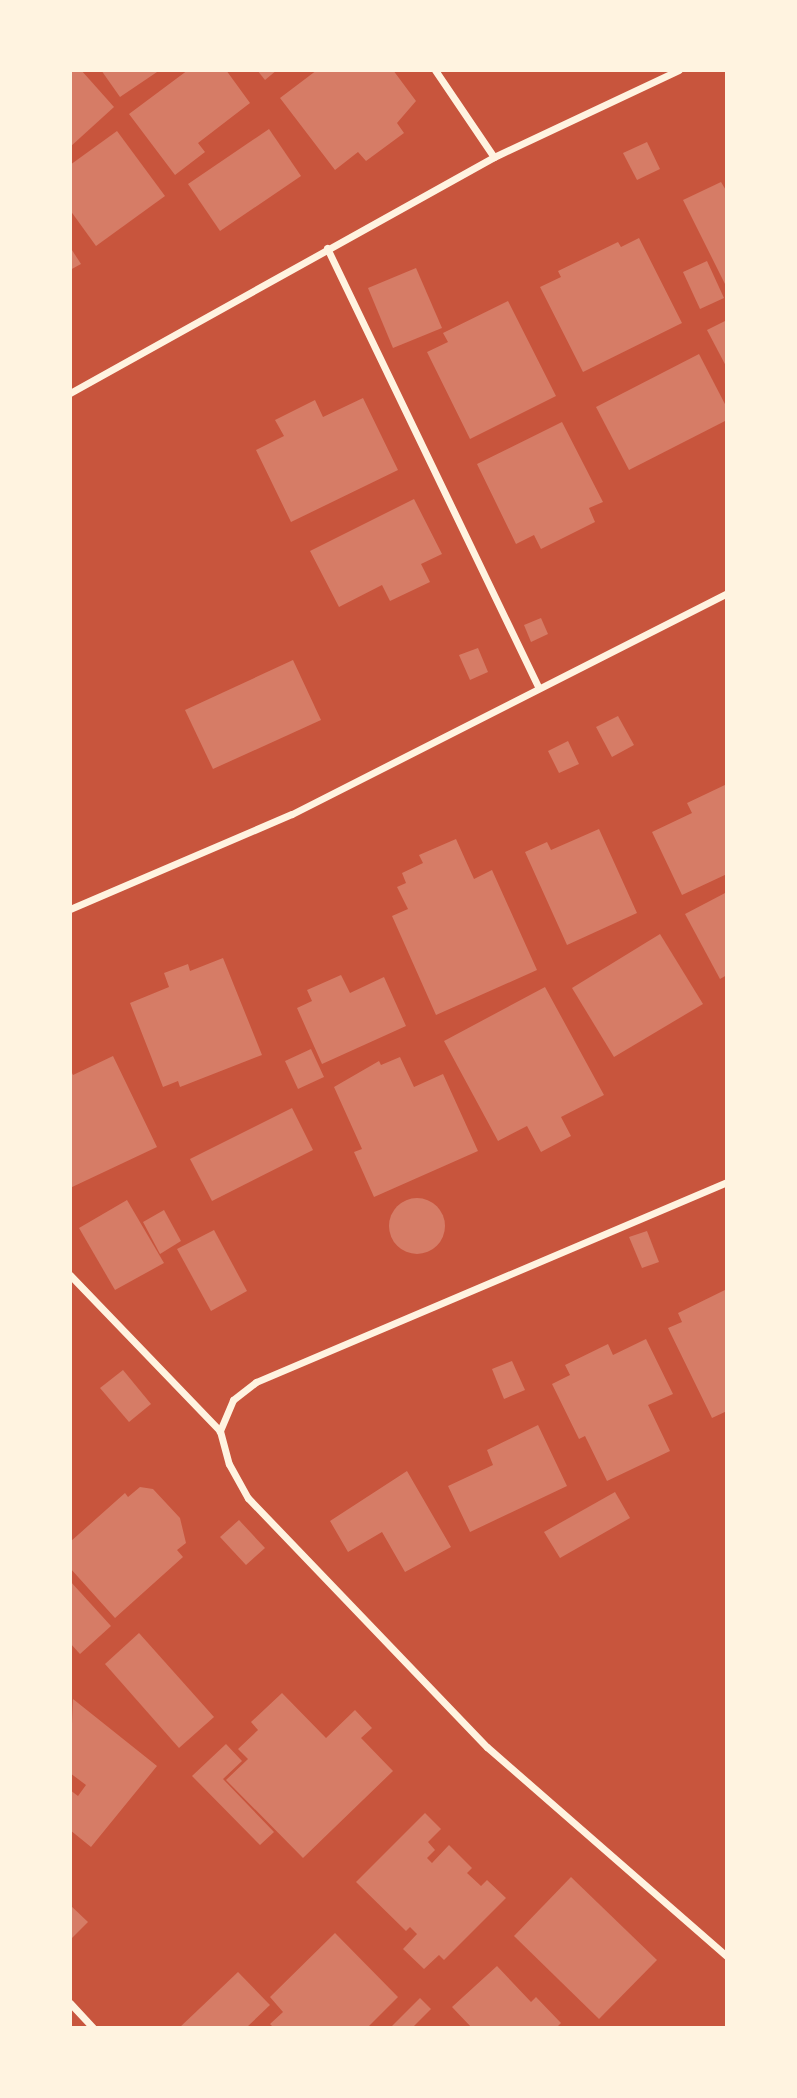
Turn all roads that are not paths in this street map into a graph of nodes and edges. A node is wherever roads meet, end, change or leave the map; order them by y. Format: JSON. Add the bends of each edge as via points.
{"nodes":[{"id":1,"x":435,"y":70,"type":"edge"},
{"id":2,"x":679,"y":70,"type":"edge"},
{"id":3,"x":494,"y":157,"type":"junction"},
{"id":4,"x":327,"y":248,"type":"junction"},
{"id":5,"x":70,"y":393,"type":"edge"},
{"id":6,"x":727,"y":593,"type":"edge"},
{"id":7,"x":539,"y":688,"type":"junction"},
{"id":8,"x":70,"y":909,"type":"edge"},
{"id":9,"x":727,"y":1182,"type":"edge"},
{"id":10,"x":70,"y":1275,"type":"edge"},
{"id":11,"x":220,"y":1431,"type":"junction"},
{"id":12,"x":727,"y":1956,"type":"edge"},
{"id":13,"x":70,"y":2003,"type":"edge"},
{"id":14,"x":93,"y":2028,"type":"edge"}],
"edges":[{"from":1,"to":3,"type":"street"},
{"from":2,"to":3,"type":"street"},
{"from":3,"to":4,"type":"street"},
{"from":4,"to":5,"type":"street"},
{"from":4,"to":7,"type":"street"},
{"from":6,"to":7,"type":"street"},
{"from":7,"to":8,"type":"street","via":[[292,814]]},
{"from":9,"to":11,"type":"street","via":[[256,1382],[233,1400]]},
{"from":10,"to":11,"type":"street"},
{"from":11,"to":12,"type":"street","via":[[229,1464],[248,1498],[487,1747]]},
{"from":13,"to":14,"type":"street"}]}
